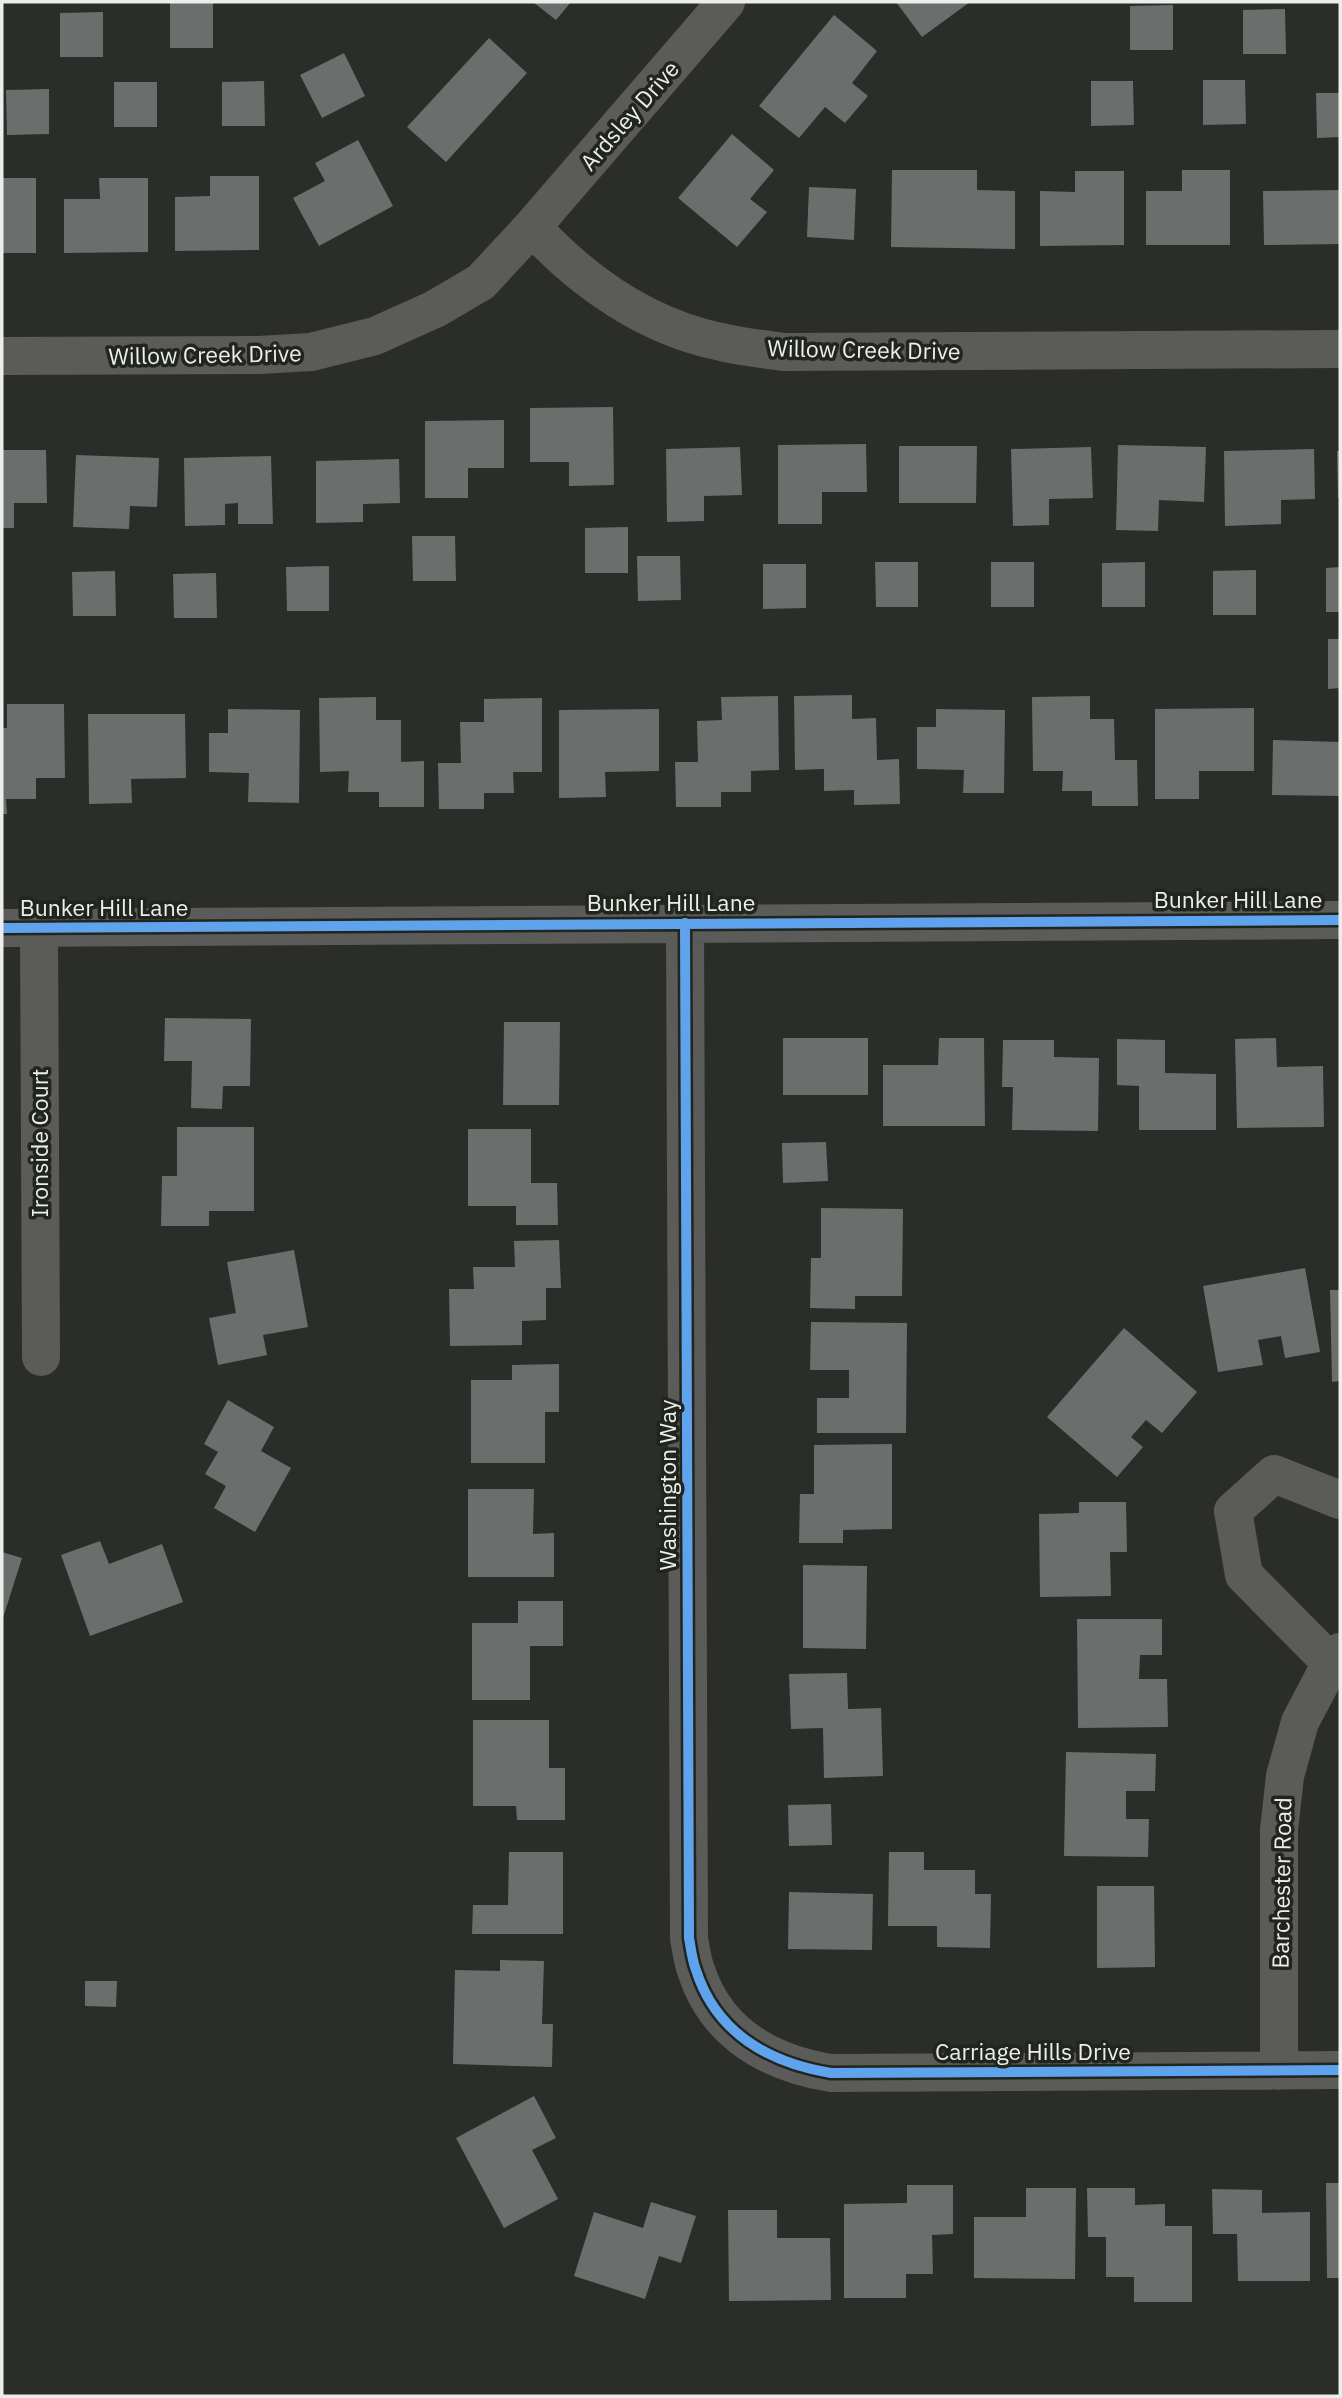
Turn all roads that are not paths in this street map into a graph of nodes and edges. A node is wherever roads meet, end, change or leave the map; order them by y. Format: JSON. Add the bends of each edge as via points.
{"nodes":[{"id":1,"x":726,"y":2,"type":"edge"},
{"id":2,"x":532,"y":227,"type":"junction"},
{"id":3,"x":1340,"y":349,"type":"edge"},
{"id":4,"x":2,"y":356,"type":"edge"},
{"id":5,"x":1340,"y":920,"type":"edge"},
{"id":6,"x":685,"y":923,"type":"junction"},
{"id":7,"x":20,"y":928,"type":"edge"},
{"id":8,"x":41,"y":1357,"type":"dead end"},
{"id":9,"x":1340,"y":1500,"type":"edge"},
{"id":10,"x":1336,"y":1657,"type":"edge"},
{"id":11,"x":737,"y":2032,"type":"joint"},
{"id":12,"x":1340,"y":2070,"type":"edge"},
{"id":13,"x":1279,"y":2071,"type":"junction"}],
"edges":[{"from":1,"to":2,"type":"street","name":"Ardsley Drive"},
{"from":2,"to":3,"type":"street","name":"Willow Creek Drive","via":[[590,282],[646,316],[720,342],[784,352]]},
{"from":2,"to":4,"type":"street","name":"Willow Creek Drive","via":[[481,282],[435,309],[362,340],[311,352],[259,355]]},
{"from":5,"to":6,"type":"street","name":"Bunker Hill Lane"},
{"from":6,"to":7,"type":"street","name":"Bunker Hill Lane"},
{"from":6,"to":11,"type":"street","name":"Washington Way","via":[[689,1938],[706,1993]]},
{"from":7,"to":8,"type":"street","name":"Ironside Court"},
{"from":9,"to":10,"type":"street","name":"Barchester Road","via":[[1274,1474],[1233,1511],[1244,1575]]},
{"from":10,"to":13,"type":"street","name":"Barchester Road","via":[[1300,1722],[1285,1776],[1279,1830]]},
{"from":11,"to":13,"type":"street","name":"Carriage Hills Drive","via":[[781,2061],[831,2073]]},
{"from":12,"to":13,"type":"street","name":"Carriage Hills Drive"}]}
